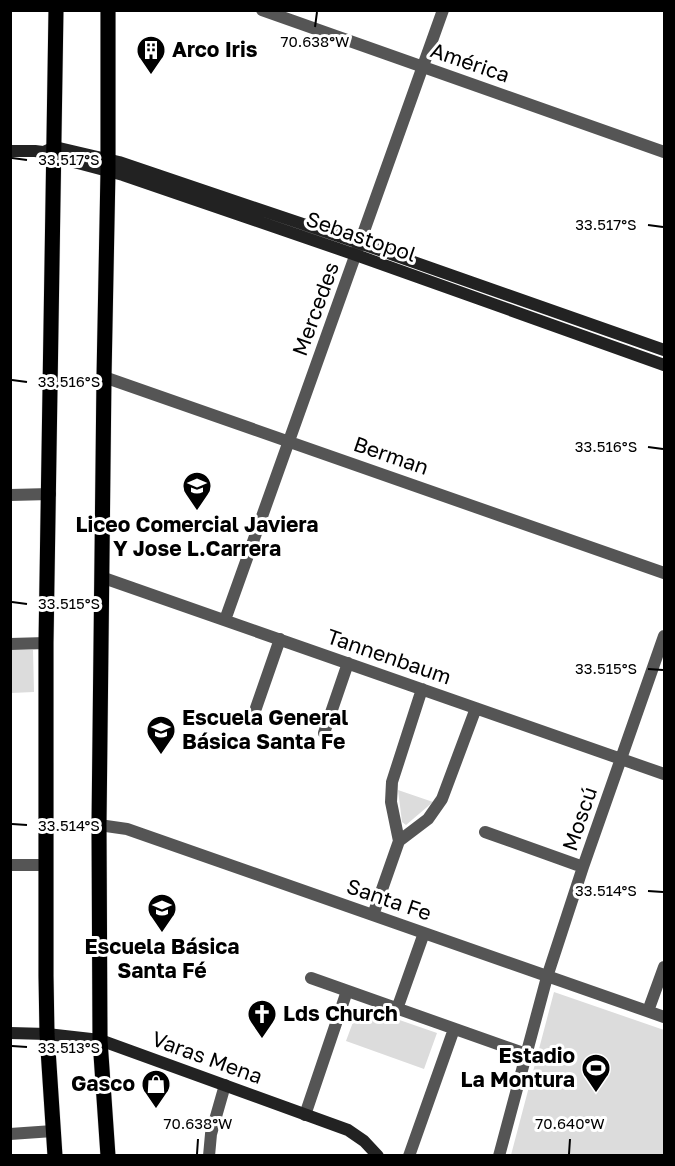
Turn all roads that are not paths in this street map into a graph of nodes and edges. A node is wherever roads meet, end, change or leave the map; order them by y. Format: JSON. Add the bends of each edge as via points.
{"nodes":[{"id":1,"x":56,"y":10,"type":"edge"},
{"id":2,"x":108,"y":10,"type":"edge"},
{"id":3,"x":262,"y":10,"type":"edge"},
{"id":4,"x":443,"y":10,"type":"edge"},
{"id":5,"x":423,"y":67,"type":"junction"},
{"id":6,"x":10,"y":151,"type":"edge"},
{"id":7,"x":51,"y":152,"type":"junction"},
{"id":8,"x":664,"y":152,"type":"edge"},
{"id":9,"x":108,"y":165,"type":"junction"},
{"id":10,"x":358,"y":249,"type":"junction"},
{"id":11,"x":664,"y":350,"type":"edge"},
{"id":12,"x":664,"y":364,"type":"edge"},
{"id":13,"x":104,"y":377,"type":"junction"},
{"id":14,"x":289,"y":441,"type":"junction"},
{"id":15,"x":50,"y":494,"type":"junction"},
{"id":16,"x":10,"y":495,"type":"edge"},
{"id":17,"x":664,"y":573,"type":"edge"},
{"id":18,"x":101,"y":577,"type":"junction"},
{"id":19,"x":225,"y":620,"type":"junction"},
{"id":20,"x":664,"y":636,"type":"edge"},
{"id":21,"x":280,"y":639,"type":"junction"},
{"id":22,"x":46,"y":643,"type":"junction"},
{"id":23,"x":10,"y":644,"type":"edge"},
{"id":24,"x":348,"y":663,"type":"junction"},
{"id":25,"x":422,"y":689,"type":"junction"},
{"id":26,"x":256,"y":708,"type":"dead end"},
{"id":27,"x":476,"y":708,"type":"junction"},
{"id":28,"x":324,"y":733,"type":"dead end"},
{"id":29,"x":621,"y":759,"type":"junction"},
{"id":30,"x":664,"y":774,"type":"edge"},
{"id":31,"x":99,"y":825,"type":"junction"},
{"id":32,"x":484,"y":832,"type":"dead end"},
{"id":33,"x":399,"y":841,"type":"junction"},
{"id":34,"x":10,"y":865,"type":"edge"},
{"id":35,"x":46,"y":865,"type":"junction"},
{"id":36,"x":584,"y":867,"type":"junction"},
{"id":37,"x":372,"y":915,"type":"junction"},
{"id":38,"x":424,"y":933,"type":"junction"},
{"id":39,"x":664,"y":967,"type":"edge"},
{"id":40,"x":547,"y":977,"type":"junction"},
{"id":41,"x":311,"y":978,"type":"dead end"},
{"id":42,"x":346,"y":991,"type":"junction"},
{"id":43,"x":397,"y":1009,"type":"junction"},
{"id":44,"x":648,"y":1011,"type":"junction"},
{"id":45,"x":664,"y":1017,"type":"edge"},
{"id":46,"x":454,"y":1029,"type":"junction"},
{"id":47,"x":10,"y":1033,"type":"edge"},
{"id":48,"x":47,"y":1034,"type":"junction"},
{"id":49,"x":100,"y":1040,"type":"junction"},
{"id":50,"x":521,"y":1052,"type":"junction"},
{"id":51,"x":225,"y":1085,"type":"junction"},
{"id":52,"x":305,"y":1114,"type":"junction"},
{"id":53,"x":53,"y":1131,"type":"junction"},
{"id":54,"x":10,"y":1134,"type":"edge"},
{"id":55,"x":55,"y":1155,"type":"edge"},
{"id":56,"x":108,"y":1155,"type":"edge"},
{"id":57,"x":210,"y":1155,"type":"edge"},
{"id":58,"x":378,"y":1155,"type":"edge"},
{"id":59,"x":409,"y":1155,"type":"edge"},
{"id":60,"x":499,"y":1155,"type":"edge"}],
"edges":[{"from":1,"to":7,"type":"main road"},
{"from":2,"to":9,"type":"main road"},
{"from":3,"to":5,"type":"street","name":"América"},
{"from":4,"to":5,"type":"street","name":"Mercedes"},
{"from":5,"to":8,"type":"street","name":"América"},
{"from":5,"to":10,"type":"street","name":"Mercedes"},
{"from":6,"to":7,"type":"street","name":"Sebastopol"},
{"from":7,"to":9,"type":"street","name":"Sebastopol"},
{"from":7,"to":15,"type":"main road"},
{"from":9,"to":10,"type":"street","name":"Sebastopol"},
{"from":9,"to":13,"type":"main road"},
{"from":10,"to":11,"type":"street","name":"Sebastopol"},
{"from":10,"to":12,"type":"street","name":"Sebastopol"},
{"from":10,"to":14,"type":"street","name":"Mercedes"},
{"from":13,"to":14,"type":"street","name":"Berman"},
{"from":13,"to":18,"type":"main road"},
{"from":14,"to":17,"type":"street","name":"Berman"},
{"from":14,"to":19,"type":"street","name":"Mercedes"},
{"from":15,"to":16,"type":"street"},
{"from":15,"to":22,"type":"main road"},
{"from":18,"to":19,"type":"street","name":"Tannenbaum"},
{"from":18,"to":31,"type":"main road"},
{"from":19,"to":21,"type":"street","name":"Tannenbaum"},
{"from":20,"to":29,"type":"street","name":"Moscú"},
{"from":21,"to":24,"type":"street","name":"Tannenbaum"},
{"from":21,"to":26,"type":"street"},
{"from":22,"to":23,"type":"street"},
{"from":22,"to":35,"type":"main road"},
{"from":24,"to":25,"type":"street","name":"Tannenbaum"},
{"from":24,"to":28,"type":"street"},
{"from":25,"to":27,"type":"street","name":"Tannenbaum"},
{"from":25,"to":33,"type":"street","via":[[392,782],[391,802]]},
{"from":27,"to":29,"type":"street","name":"Tannenbaum"},
{"from":27,"to":33,"type":"street","via":[[442,799],[428,819]]},
{"from":29,"to":30,"type":"street","name":"Tannenbaum"},
{"from":29,"to":36,"type":"street","name":"Moscú"},
{"from":31,"to":37,"type":"street","name":"Santa Fe","via":[[127,829]]},
{"from":31,"to":49,"type":"main road"},
{"from":32,"to":36,"type":"street"},
{"from":33,"to":37,"type":"street"},
{"from":34,"to":35,"type":"street"},
{"from":35,"to":48,"type":"main road"},
{"from":36,"to":40,"type":"street","name":"Moscú"},
{"from":37,"to":38,"type":"street","name":"Santa Fe"},
{"from":38,"to":40,"type":"street","name":"Santa Fe"},
{"from":38,"to":43,"type":"street"},
{"from":39,"to":44,"type":"street"},
{"from":40,"to":44,"type":"street","name":"Santa Fe"},
{"from":40,"to":50,"type":"street","name":"Moscú"},
{"from":41,"to":42,"type":"street"},
{"from":42,"to":43,"type":"street"},
{"from":42,"to":52,"type":"street"},
{"from":43,"to":46,"type":"street"},
{"from":44,"to":45,"type":"street","name":"Santa Fe"},
{"from":46,"to":50,"type":"street"},
{"from":46,"to":59,"type":"street"},
{"from":47,"to":48,"type":"street","name":"Varas Mena"},
{"from":48,"to":49,"type":"street","name":"Varas Mena"},
{"from":48,"to":53,"type":"main road"},
{"from":49,"to":51,"type":"street","name":"Varas Mena"},
{"from":49,"to":56,"type":"main road"},
{"from":50,"to":60,"type":"street","name":"Moscú"},
{"from":51,"to":52,"type":"street","name":"Varas Mena"},
{"from":51,"to":57,"type":"street","via":[[211,1134]]},
{"from":52,"to":58,"type":"street","name":"Varas Mena","via":[[354,1133]]},
{"from":53,"to":54,"type":"street"},
{"from":53,"to":55,"type":"main road"}]}
